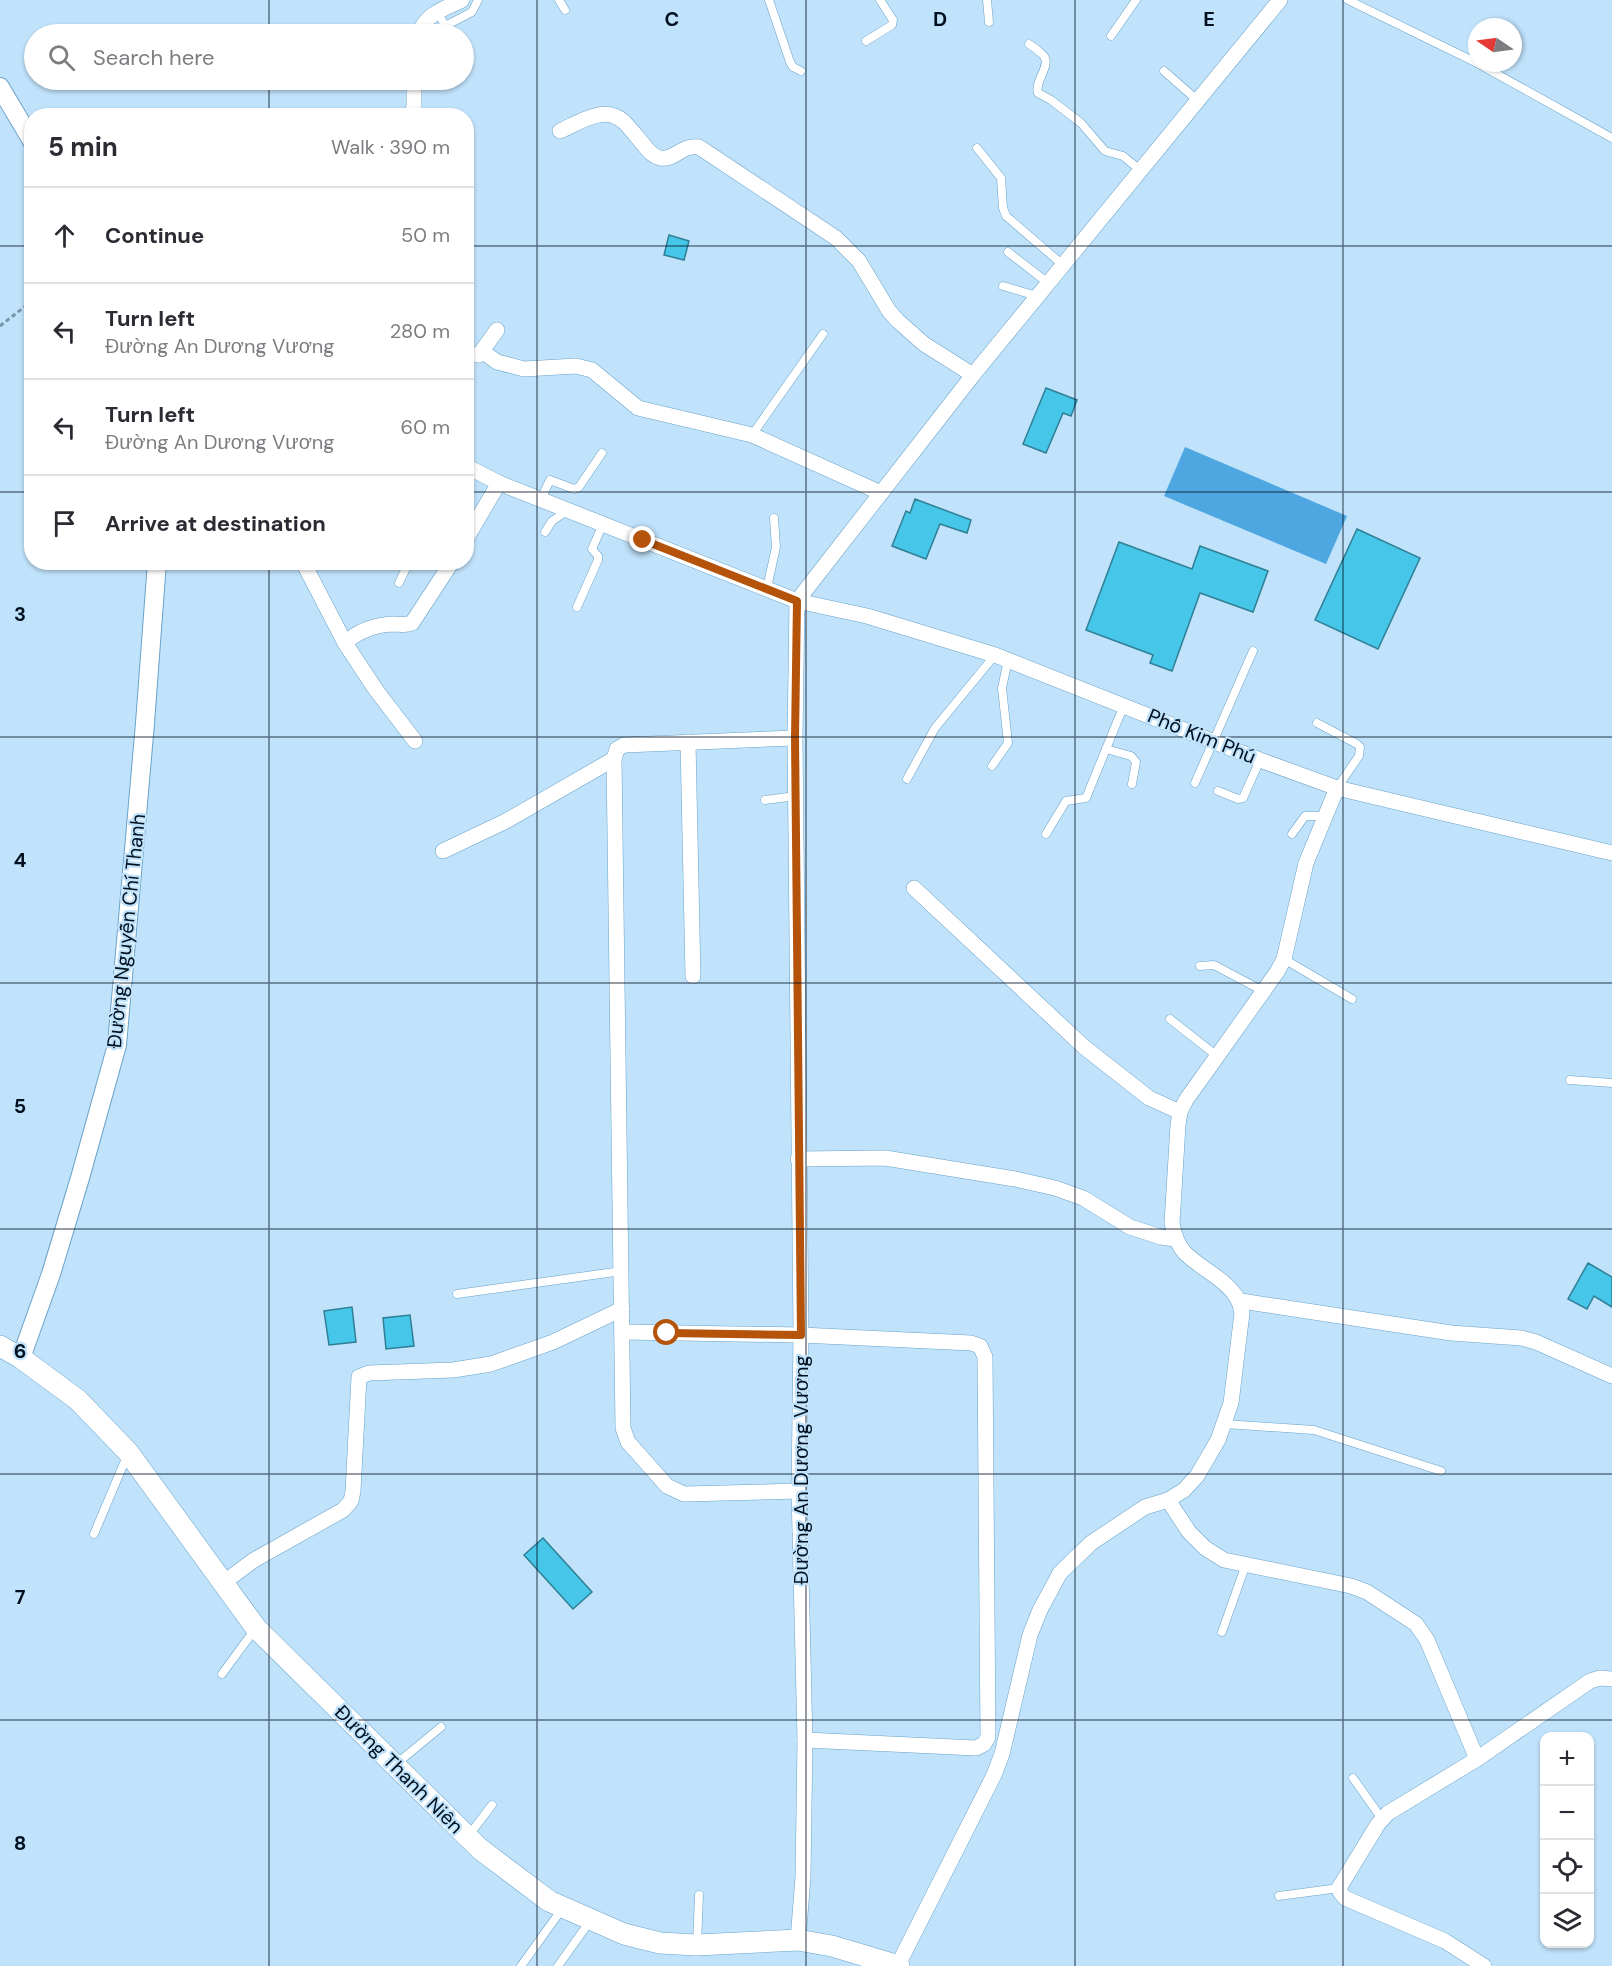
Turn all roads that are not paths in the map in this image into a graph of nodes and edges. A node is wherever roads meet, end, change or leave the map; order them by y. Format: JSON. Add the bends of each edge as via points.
{"nodes":[{"id":1,"x":462,"y":0,"type":"edge"},
{"id":2,"x":478,"y":0,"type":"edge"},
{"id":3,"x":559,"y":0,"type":"edge"},
{"id":4,"x":769,"y":0,"type":"edge"},
{"id":5,"x":880,"y":0,"type":"edge"},
{"id":6,"x":987,"y":0,"type":"edge"},
{"id":7,"x":1136,"y":0,"type":"edge"},
{"id":8,"x":1280,"y":0,"type":"edge"},
{"id":9,"x":1348,"y":0,"type":"edge"},
{"id":10,"x":565,"y":10,"type":"dead end"},
{"id":11,"x":438,"y":12,"type":"junction"},
{"id":12,"x":989,"y":22,"type":"dead end"},
{"id":13,"x":424,"y":24,"type":"edge"},
{"id":14,"x":444,"y":24,"type":"edge"},
{"id":15,"x":449,"y":24,"type":"edge"},
{"id":16,"x":1111,"y":36,"type":"dead end"},
{"id":17,"x":867,"y":41,"type":"dead end"},
{"id":18,"x":1029,"y":44,"type":"dead end"},
{"id":19,"x":1468,"y":59,"type":"edge"},
{"id":20,"x":801,"y":71,"type":"dead end"},
{"id":21,"x":1164,"y":71,"type":"dead end"},
{"id":22,"x":1493,"y":72,"type":"edge"},
{"id":23,"x":0,"y":87,"type":"edge"},
{"id":24,"x":414,"y":90,"type":"edge"},
{"id":25,"x":1197,"y":100,"type":"junction"},
{"id":26,"x":414,"y":108,"type":"edge"},
{"id":27,"x":24,"y":128,"type":"edge"},
{"id":28,"x":560,"y":131,"type":"dead end"},
{"id":29,"x":1612,"y":138,"type":"edge"},
{"id":30,"x":977,"y":148,"type":"dead end"},
{"id":31,"x":1140,"y":170,"type":"junction"},
{"id":32,"x":1008,"y":252,"type":"dead end"},
{"id":33,"x":1063,"y":265,"type":"junction"},
{"id":34,"x":1048,"y":284,"type":"junction"},
{"id":35,"x":1003,"y":286,"type":"dead end"},
{"id":36,"x":1037,"y":296,"type":"junction"},
{"id":37,"x":497,"y":330,"type":"dead end"},
{"id":38,"x":824,"y":334,"type":"dead end"},
{"id":39,"x":474,"y":351,"type":"edge"},
{"id":40,"x":973,"y":375,"type":"junction"},
{"id":41,"x":752,"y":435,"type":"junction"},
{"id":42,"x":602,"y":453,"type":"dead end"},
{"id":43,"x":474,"y":470,"type":"edge"},
{"id":44,"x":499,"y":483,"type":"junction"},
{"id":45,"x":881,"y":493,"type":"junction"},
{"id":46,"x":541,"y":499,"type":"junction"},
{"id":47,"x":568,"y":510,"type":"junction"},
{"id":48,"x":774,"y":518,"type":"dead end"},
{"id":49,"x":603,"y":524,"type":"junction"},
{"id":50,"x":474,"y":525,"type":"edge"},
{"id":51,"x":544,"y":532,"type":"dead end"},
{"id":52,"x":156,"y":570,"type":"edge"},
{"id":53,"x":309,"y":570,"type":"edge"},
{"id":54,"x":405,"y":570,"type":"edge"},
{"id":55,"x":447,"y":570,"type":"edge"},
{"id":56,"x":399,"y":583,"type":"dead end"},
{"id":57,"x":767,"y":588,"type":"junction"},
{"id":58,"x":797,"y":601,"type":"junction"},
{"id":59,"x":577,"y":607,"type":"dead end"},
{"id":60,"x":345,"y":643,"type":"junction"},
{"id":61,"x":1253,"y":651,"type":"dead end"},
{"id":62,"x":1002,"y":658,"type":"junction"},
{"id":63,"x":1124,"y":705,"type":"junction"},
{"id":64,"x":1317,"y":723,"type":"dead end"},
{"id":65,"x":795,"y":738,"type":"junction"},
{"id":66,"x":1214,"y":740,"type":"junction"},
{"id":67,"x":415,"y":741,"type":"dead end"},
{"id":68,"x":688,"y":742,"type":"junction"},
{"id":69,"x":1106,"y":749,"type":"junction"},
{"id":70,"x":614,"y":759,"type":"junction"},
{"id":71,"x":1260,"y":760,"type":"junction"},
{"id":72,"x":992,"y":766,"type":"dead end"},
{"id":73,"x":907,"y":779,"type":"dead end"},
{"id":74,"x":1195,"y":783,"type":"dead end"},
{"id":75,"x":1132,"y":784,"type":"dead end"},
{"id":76,"x":1337,"y":788,"type":"junction"},
{"id":77,"x":1218,"y":791,"type":"dead end"},
{"id":78,"x":796,"y":796,"type":"junction"},
{"id":79,"x":765,"y":800,"type":"dead end"},
{"id":80,"x":1325,"y":816,"type":"junction"},
{"id":81,"x":1046,"y":834,"type":"dead end"},
{"id":82,"x":1292,"y":834,"type":"dead end"},
{"id":83,"x":443,"y":851,"type":"dead end"},
{"id":84,"x":1612,"y":853,"type":"edge"},
{"id":85,"x":914,"y":888,"type":"dead end"},
{"id":86,"x":1284,"y":958,"type":"junction"},
{"id":87,"x":1200,"y":966,"type":"dead end"},
{"id":88,"x":693,"y":976,"type":"dead end"},
{"id":89,"x":1263,"y":992,"type":"junction"},
{"id":90,"x":1352,"y":999,"type":"dead end"},
{"id":91,"x":1170,"y":1019,"type":"dead end"},
{"id":92,"x":1217,"y":1056,"type":"junction"},
{"id":93,"x":1570,"y":1080,"type":"dead end"},
{"id":94,"x":1612,"y":1083,"type":"edge"},
{"id":95,"x":1180,"y":1112,"type":"junction"},
{"id":96,"x":798,"y":1159,"type":"junction"},
{"id":97,"x":1175,"y":1239,"type":"junction"},
{"id":98,"x":622,"y":1271,"type":"junction"},
{"id":99,"x":457,"y":1294,"type":"dead end"},
{"id":100,"x":1240,"y":1301,"type":"junction"},
{"id":101,"x":622,"y":1310,"type":"junction"},
{"id":102,"x":623,"y":1332,"type":"junction"},
{"id":103,"x":801,"y":1335,"type":"junction"},
{"id":104,"x":0,"y":1346,"type":"edge"},
{"id":105,"x":21,"y":1358,"type":"junction"},
{"id":106,"x":1612,"y":1376,"type":"edge"},
{"id":107,"x":1225,"y":1424,"type":"junction"},
{"id":108,"x":128,"y":1452,"type":"junction"},
{"id":109,"x":1442,"y":1471,"type":"dead end"},
{"id":110,"x":799,"y":1491,"type":"junction"},
{"id":111,"x":1168,"y":1500,"type":"junction"},
{"id":112,"x":94,"y":1534,"type":"dead end"},
{"id":113,"x":1246,"y":1564,"type":"junction"},
{"id":114,"x":224,"y":1583,"type":"junction"},
{"id":115,"x":256,"y":1628,"type":"junction"},
{"id":116,"x":1222,"y":1632,"type":"dead end"},
{"id":117,"x":222,"y":1674,"type":"dead end"},
{"id":118,"x":1612,"y":1679,"type":"edge"},
{"id":119,"x":441,"y":1727,"type":"dead end"},
{"id":120,"x":805,"y":1740,"type":"junction"},
{"id":121,"x":1477,"y":1759,"type":"junction"},
{"id":122,"x":395,"y":1765,"type":"junction"},
{"id":123,"x":1353,"y":1778,"type":"dead end"},
{"id":124,"x":492,"y":1805,"type":"dead end"},
{"id":125,"x":1382,"y":1819,"type":"junction"},
{"id":126,"x":468,"y":1837,"type":"junction"},
{"id":127,"x":1339,"y":1888,"type":"junction"},
{"id":128,"x":699,"y":1895,"type":"dead end"},
{"id":129,"x":1279,"y":1896,"type":"dead end"},
{"id":130,"x":563,"y":1907,"type":"junction"},
{"id":131,"x":591,"y":1920,"type":"junction"},
{"id":132,"x":798,"y":1940,"type":"junction"},
{"id":133,"x":697,"y":1945,"type":"junction"},
{"id":134,"x":521,"y":1966,"type":"edge"},
{"id":135,"x":558,"y":1966,"type":"edge"},
{"id":136,"x":898,"y":1966,"type":"edge"},
{"id":137,"x":1484,"y":1966,"type":"edge"}],
"edges":[{"from":1,"to":11,"type":"street"},
{"from":2,"to":15,"type":"lane","via":[[472,12]]},
{"from":3,"to":10,"type":"lane"},
{"from":4,"to":20,"type":"lane","via":[[790,62]]},
{"from":5,"to":17,"type":"lane","via":[[893,20],[892,25]]},
{"from":6,"to":12,"type":"lane"},
{"from":7,"to":16,"type":"lane"},
{"from":8,"to":25,"type":"street"},
{"from":9,"to":19,"type":"lane"},
{"from":11,"to":13,"type":"street"},
{"from":11,"to":14,"type":"lane"},
{"from":18,"to":31,"type":"lane","via":[[1046,62],[1038,93],[1081,123],[1105,151],[1123,156]]},
{"from":21,"to":25,"type":"lane"},
{"from":22,"to":29,"type":"lane"},
{"from":23,"to":27,"type":"street"},
{"from":24,"to":26,"type":"street"},
{"from":25,"to":31,"type":"street"},
{"from":28,"to":40,"type":"street","via":[[595,114],[609,114],[623,121],[652,155],[662,159],[684,148],[699,147],[836,238],[859,261],[898,321],[938,354]]},
{"from":30,"to":33,"type":"lane","via":[[1001,178],[1006,216]]},
{"from":31,"to":33,"type":"street"},
{"from":32,"to":34,"type":"lane"},
{"from":33,"to":34,"type":"street"},
{"from":34,"to":36,"type":"street"},
{"from":35,"to":36,"type":"lane"},
{"from":36,"to":40,"type":"street"},
{"from":37,"to":39,"type":"street"},
{"from":38,"to":41,"type":"lane"},
{"from":39,"to":41,"type":"street","via":[[524,369],[576,366],[592,370],[638,408]]},
{"from":40,"to":45,"type":"street"},
{"from":41,"to":45,"type":"street"},
{"from":42,"to":46,"type":"lane","via":[[579,487],[574,489],[550,480]]},
{"from":43,"to":44,"type":"street"},
{"from":44,"to":46,"type":"street"},
{"from":44,"to":50,"type":"street"},
{"from":45,"to":58,"type":"street"},
{"from":46,"to":47,"type":"street"},
{"from":47,"to":49,"type":"street"},
{"from":47,"to":51,"type":"lane"},
{"from":48,"to":57,"type":"lane","via":[[776,547]]},
{"from":49,"to":57,"type":"street"},
{"from":49,"to":59,"type":"lane","via":[[592,549],[598,560]]},
{"from":52,"to":105,"type":"street","name":"Đường Nguyễn Chí Thanh","via":[[117,1045],[51,1274]]},
{"from":53,"to":60,"type":"street"},
{"from":54,"to":56,"type":"lane"},
{"from":55,"to":60,"type":"street","via":[[412,623],[366,628]]},
{"from":57,"to":58,"type":"street"},
{"from":58,"to":62,"type":"street","name":"Phố Kim Phú","via":[[867,616]]},
{"from":58,"to":65,"type":"street","name":"Đường An Dương Vương"},
{"from":60,"to":67,"type":"street"},
{"from":61,"to":66,"type":"lane"},
{"from":62,"to":63,"type":"street","name":"Phố Kim Phú"},
{"from":62,"to":72,"type":"lane","via":[[1008,743]]},
{"from":62,"to":73,"type":"lane","via":[[934,728]]},
{"from":63,"to":66,"type":"street","name":"Phố Kim Phú"},
{"from":63,"to":69,"type":"lane"},
{"from":64,"to":76,"type":"lane","via":[[1360,747],[1359,756]]},
{"from":65,"to":68,"type":"street"},
{"from":65,"to":78,"type":"street","name":"Đường An Dương Vương"},
{"from":66,"to":71,"type":"street","name":"Phố Kim Phú"},
{"from":66,"to":74,"type":"lane"},
{"from":68,"to":70,"type":"street","via":[[624,745]]},
{"from":68,"to":88,"type":"street"},
{"from":69,"to":75,"type":"lane","via":[[1131,756],[1136,762]]},
{"from":69,"to":81,"type":"lane","via":[[1086,798],[1066,801]]},
{"from":70,"to":83,"type":"street","via":[[507,821]]},
{"from":70,"to":98,"type":"street"},
{"from":71,"to":76,"type":"street","name":"Phố Kim Phú"},
{"from":71,"to":77,"type":"lane","via":[[1243,798]]},
{"from":76,"to":80,"type":"street"},
{"from":76,"to":84,"type":"street","name":"Phố Kim Phú"},
{"from":78,"to":79,"type":"lane"},
{"from":78,"to":96,"type":"street","name":"Đường An Dương Vương"},
{"from":80,"to":82,"type":"lane","via":[[1305,816]]},
{"from":80,"to":86,"type":"street","via":[[1306,863]]},
{"from":85,"to":95,"type":"street","via":[[1084,1047],[1149,1098]]},
{"from":86,"to":89,"type":"street"},
{"from":86,"to":90,"type":"lane"},
{"from":87,"to":89,"type":"lane","via":[[1214,965]]},
{"from":89,"to":92,"type":"street"},
{"from":91,"to":92,"type":"lane"},
{"from":92,"to":95,"type":"street"},
{"from":93,"to":94,"type":"lane"},
{"from":95,"to":97,"type":"street","via":[[1172,1223]]},
{"from":96,"to":97,"type":"street","via":[[885,1158],[1015,1179],[1083,1198],[1130,1227]]},
{"from":96,"to":103,"type":"street","name":"Đường An Dương Vương"},
{"from":97,"to":100,"type":"street","via":[[1184,1252],[1234,1291]]},
{"from":98,"to":99,"type":"lane"},
{"from":98,"to":101,"type":"street"},
{"from":100,"to":106,"type":"street","via":[[1451,1333],[1521,1338]]},
{"from":100,"to":107,"type":"street","via":[[1240,1335]]},
{"from":101,"to":102,"type":"street"},
{"from":101,"to":114,"type":"street","via":[[553,1342],[491,1364],[453,1370],[369,1373],[359,1377],[351,1501],[343,1510],[254,1560]]},
{"from":102,"to":103,"type":"street"},
{"from":102,"to":110,"type":"street","via":[[623,1428],[628,1442],[667,1486],[684,1494]]},
{"from":103,"to":110,"type":"street","name":"Đường An Dương Vương"},
{"from":103,"to":120,"type":"street","via":[[971,1343],[980,1346],[985,1357],[988,1737],[976,1748]]},
{"from":104,"to":105,"type":"main road","name":"Đường Thanh Niên"},
{"from":105,"to":108,"type":"main road","name":"Đường Thanh Niên","via":[[78,1400]]},
{"from":107,"to":109,"type":"lane","via":[[1314,1430]]},
{"from":107,"to":111,"type":"street","via":[[1197,1476]]},
{"from":108,"to":112,"type":"lane"},
{"from":108,"to":114,"type":"main road","name":"Đường Thanh Niên"},
{"from":110,"to":120,"type":"street","name":"Đường An Dương Vương"},
{"from":111,"to":113,"type":"street","via":[[1205,1548],[1224,1560]]},
{"from":111,"to":136,"type":"street","via":[[1145,1508],[1091,1543],[1060,1573],[1030,1635],[994,1775]]},
{"from":113,"to":116,"type":"lane"},
{"from":113,"to":121,"type":"street","via":[[1351,1586],[1416,1624],[1427,1640]]},
{"from":114,"to":115,"type":"main road","name":"Đường Thanh Niên"},
{"from":115,"to":117,"type":"lane"},
{"from":115,"to":122,"type":"main road","name":"Đường Thanh Niên"},
{"from":118,"to":121,"type":"street","via":[[1590,1681]]},
{"from":119,"to":122,"type":"lane"},
{"from":120,"to":132,"type":"street","name":"Đường An Dương Vương"},
{"from":121,"to":125,"type":"street"},
{"from":122,"to":126,"type":"main road","name":"Đường Thanh Niên"},
{"from":123,"to":125,"type":"lane"},
{"from":124,"to":126,"type":"lane"},
{"from":125,"to":127,"type":"street"},
{"from":126,"to":130,"type":"main road","name":"Đường Thanh Niên","via":[[549,1901]]},
{"from":127,"to":129,"type":"lane"},
{"from":127,"to":137,"type":"street","via":[[1345,1898],[1445,1941]]},
{"from":128,"to":133,"type":"lane"},
{"from":130,"to":131,"type":"main road","name":"Đường Thanh Niên"},
{"from":130,"to":134,"type":"lane"},
{"from":131,"to":133,"type":"main road","name":"Đường Thanh Niên","via":[[660,1943]]},
{"from":131,"to":135,"type":"lane"},
{"from":132,"to":133,"type":"main road","name":"Đường Thanh Niên"},
{"from":132,"to":136,"type":"main road","name":"Đường Thanh Niên"}]}
